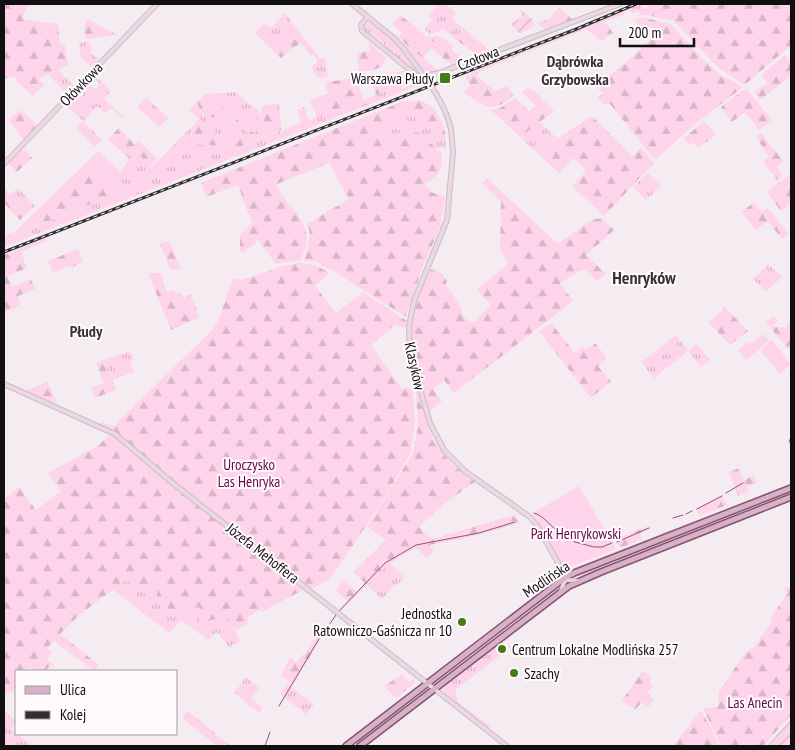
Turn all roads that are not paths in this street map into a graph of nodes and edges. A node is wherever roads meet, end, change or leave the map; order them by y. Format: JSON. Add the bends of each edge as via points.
{"nodes":[{"id":1,"x":157,"y":4,"type":"edge"},
{"id":2,"x":352,"y":4,"type":"edge"},
{"id":3,"x":620,"y":4,"type":"edge"},
{"id":4,"x":367,"y":17,"type":"junction"},
{"id":5,"x":4,"y":164,"type":"edge"},
{"id":6,"x":4,"y":384,"type":"edge"},
{"id":7,"x":791,"y":488,"type":"edge"},
{"id":8,"x":791,"y":497,"type":"edge"},
{"id":9,"x":566,"y":578,"type":"junction"},
{"id":10,"x":578,"y":581,"type":"junction"},
{"id":11,"x":561,"y":591,"type":"junction"},
{"id":12,"x":427,"y":684,"type":"junction"},
{"id":13,"x":441,"y":684,"type":"junction"},
{"id":14,"x":434,"y":690,"type":"junction"},
{"id":15,"x":441,"y":694,"type":"junction"},
{"id":16,"x":346,"y":746,"type":"edge"},
{"id":17,"x":360,"y":746,"type":"edge"},
{"id":18,"x":507,"y":746,"type":"edge"}],
"edges":[{"from":1,"to":5,"type":"street","name":"Ołówkowa"},
{"from":2,"to":4,"type":"street","name":"Klasyków"},
{"from":3,"to":4,"type":"street","name":"Czołowa","via":[[437,74],[421,77],[402,66],[362,30],[361,25]]},
{"from":4,"to":9,"type":"street","name":"Klasyków","bridge":true,"via":[[404,49],[443,105],[451,129],[453,153],[447,220],[412,308],[408,333],[410,354],[430,423],[444,450],[466,472],[530,517]]},
{"from":6,"to":12,"type":"street","name":"Józefa Mehoffera","via":[[115,434]]},
{"from":7,"to":9,"type":"main road","name":"Modlińska"},
{"from":8,"to":10,"type":"main road","name":"Modlińska"},
{"from":9,"to":10,"type":"street"},
{"from":9,"to":11,"type":"street"},
{"from":9,"to":12,"type":"main road","name":"Modlińska"},
{"from":10,"to":11,"type":"main road","name":"Modlińska"},
{"from":11,"to":13,"type":"main road","name":"Modlińska"},
{"from":12,"to":14,"type":"street","name":"Józefa Mehoffera"},
{"from":12,"to":16,"type":"main road","name":"Modlińska"},
{"from":13,"to":14,"type":"main road","name":"Modlińska"},
{"from":13,"to":15,"type":"street"},
{"from":14,"to":15,"type":"street","name":"Józefa Mehoffera"},
{"from":14,"to":17,"type":"main road","name":"Modlińska"},
{"from":15,"to":18,"type":"street","name":"Józefa Mehoffera"}]}
